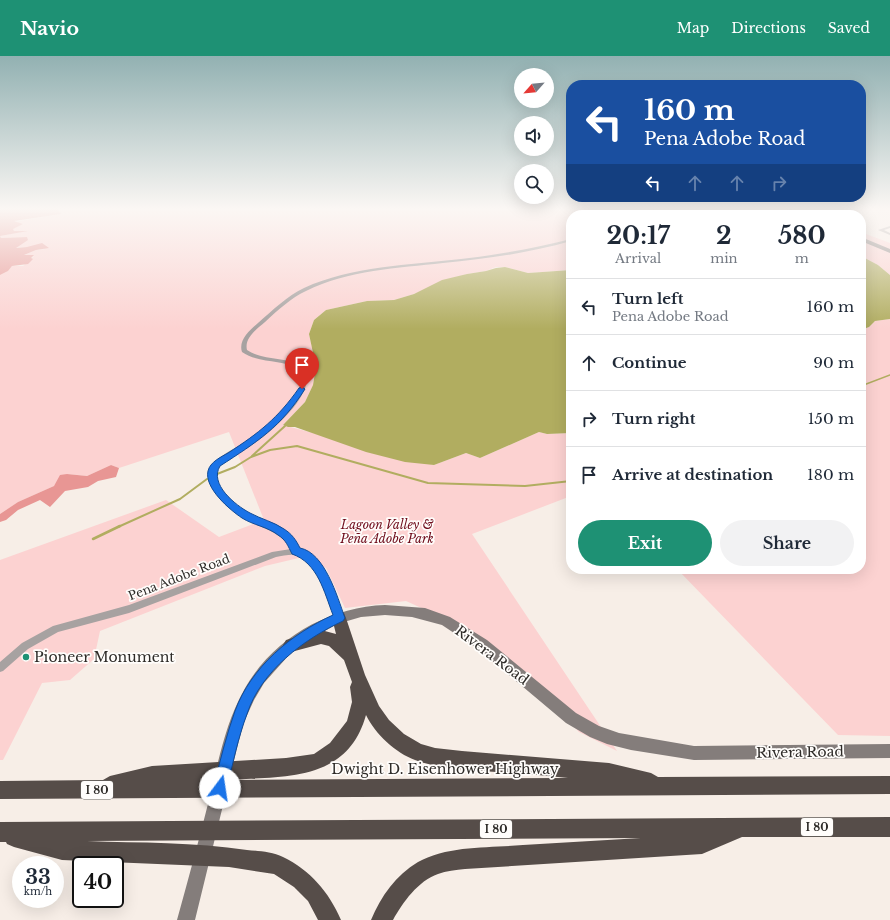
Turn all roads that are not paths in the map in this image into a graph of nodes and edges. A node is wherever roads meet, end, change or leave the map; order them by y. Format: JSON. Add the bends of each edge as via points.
{"nodes":[{"id":1,"x":534,"y":248,"type":"edge"},
{"id":2,"x":296,"y":551,"type":"junction"},
{"id":3,"x":339,"y":618,"type":"junction"},
{"id":4,"x":291,"y":645,"type":"junction"},
{"id":5,"x":350,"y":655,"type":"junction"},
{"id":6,"x":0,"y":668,"type":"edge"},
{"id":7,"x":357,"y":676,"type":"junction"},
{"id":8,"x":890,"y":751,"type":"edge"},
{"id":9,"x":890,"y":784,"type":"edge"},
{"id":10,"x":668,"y":786,"type":"junction"},
{"id":11,"x":0,"y":790,"type":"edge"},
{"id":12,"x":87,"y":790,"type":"junction"},
{"id":13,"x":890,"y":827,"type":"edge"},
{"id":14,"x":744,"y":828,"type":"junction"},
{"id":15,"x":0,"y":833,"type":"edge"},
{"id":16,"x":188,"y":912,"type":"edge"},
{"id":17,"x":330,"y":920,"type":"edge"},
{"id":18,"x":382,"y":920,"type":"edge"}],
"edges":[{"from":1,"to":2,"type":"street","via":[[383,269],[315,285],[280,306],[244,342],[244,351],[253,356],[300,369],[304,379],[302,389],[275,423],[217,464],[212,471],[213,482],[216,489],[233,506],[246,516],[281,532],[292,541]]},
{"from":2,"to":3,"type":"street","via":[[303,553],[315,563],[325,580]]},
{"from":2,"to":6,"type":"street","name":"Pena Adobe Road","via":[[256,560],[135,606],[56,629],[25,646]]},
{"from":3,"to":4,"type":"street","name":"Rivera Road","via":[[319,626]]},
{"from":3,"to":5,"type":"highway"},
{"from":3,"to":8,"type":"street","name":"Rivera Road","via":[[381,609],[408,611],[444,620],[462,630],[500,659],[568,717],[614,739],[694,753]]},
{"from":4,"to":5,"type":"highway","via":[[321,637],[333,640]]},
{"from":4,"to":16,"type":"street","name":"Rivera Road","via":[[268,668],[249,695],[241,712]]},
{"from":5,"to":7,"type":"highway"},
{"from":7,"to":10,"type":"highway","via":[[373,712],[383,726],[398,740],[417,752],[462,760],[609,772]]},
{"from":7,"to":12,"type":"highway","via":[[360,702],[357,718],[350,734],[339,747],[322,759],[286,767],[152,775]]},
{"from":9,"to":10,"type":"highway","name":"Dwight D. Eisenhower Highway","number":"I 80"},
{"from":10,"to":12,"type":"highway","name":"Dwight D. Eisenhower Highway","number":"I 80"},
{"from":11,"to":12,"type":"highway","name":"Dwight D. Eisenhower Highway","number":"I 80"},
{"from":13,"to":14,"type":"highway","number":"I 80"},
{"from":14,"to":15,"type":"highway","number":"I 80"},
{"from":14,"to":18,"type":"highway","via":[[702,844],[445,862],[426,869],[412,880],[395,896]]},
{"from":15,"to":17,"type":"highway","via":[[62,850],[229,858],[276,864],[306,884]]}]}
